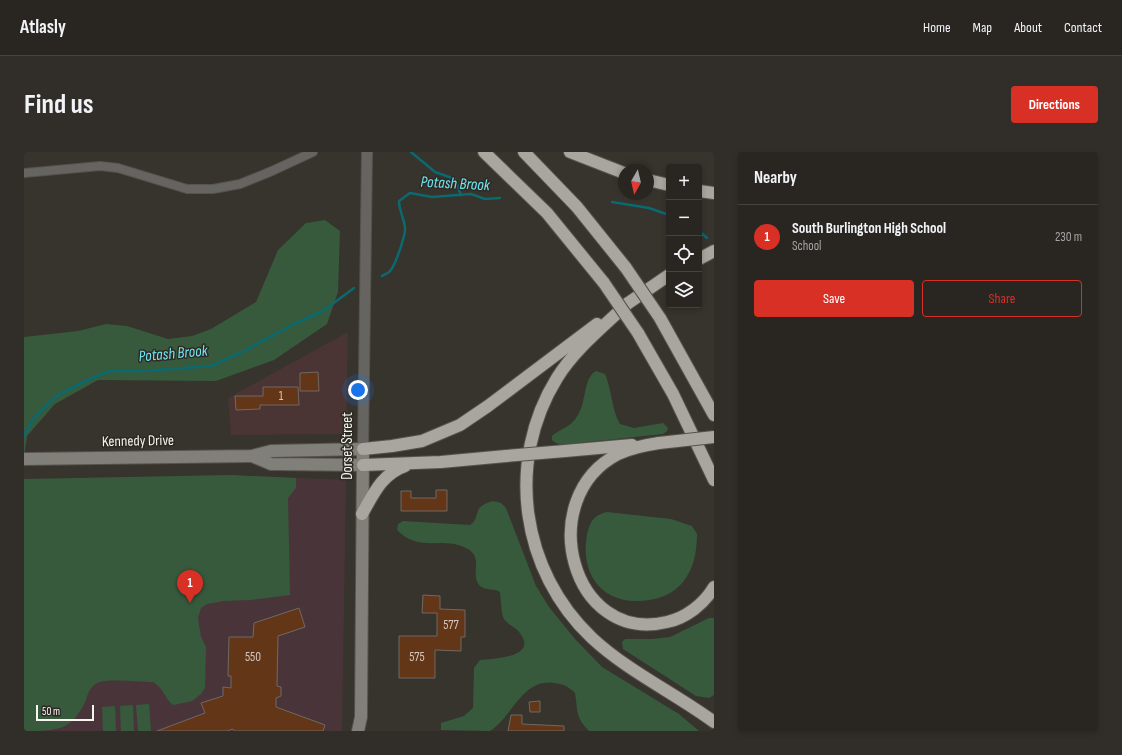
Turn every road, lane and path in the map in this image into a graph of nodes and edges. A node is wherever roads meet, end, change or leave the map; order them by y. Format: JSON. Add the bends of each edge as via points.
{"nodes":[{"id":1,"x":313,"y":152,"type":"edge"},
{"id":2,"x":367,"y":152,"type":"edge"},
{"id":3,"x":484,"y":152,"type":"edge"},
{"id":4,"x":524,"y":152,"type":"edge"},
{"id":5,"x":570,"y":152,"type":"edge"},
{"id":6,"x":618,"y":171,"type":"edge"},
{"id":7,"x":24,"y":173,"type":"edge"},
{"id":8,"x":654,"y":181,"type":"edge"},
{"id":9,"x":666,"y":184,"type":"edge"},
{"id":10,"x":702,"y":191,"type":"edge"},
{"id":11,"x":714,"y":193,"type":"edge"},
{"id":12,"x":714,"y":251,"type":"edge"},
{"id":13,"x":702,"y":257,"type":"edge"},
{"id":14,"x":666,"y":277,"type":"edge"},
{"id":15,"x":627,"y":304,"type":"junction"},
{"id":16,"x":714,"y":415,"type":"edge"},
{"id":17,"x":714,"y":437,"type":"edge"},
{"id":18,"x":659,"y":443,"type":"junction"},
{"id":19,"x":697,"y":443,"type":"junction"},
{"id":20,"x":363,"y":449,"type":"junction"},
{"id":21,"x":252,"y":456,"type":"junction"},
{"id":22,"x":24,"y":459,"type":"edge"},
{"id":23,"x":414,"y":463,"type":"junction"},
{"id":24,"x":363,"y":465,"type":"junction"},
{"id":25,"x":714,"y":480,"type":"edge"},
{"id":26,"x":714,"y":492,"type":"edge"},
{"id":27,"x":362,"y":514,"type":"junction"},
{"id":28,"x":714,"y":587,"type":"edge"},
{"id":29,"x":360,"y":717,"type":"junction"},
{"id":30,"x":714,"y":722,"type":"edge"},
{"id":31,"x":358,"y":731,"type":"edge"},
{"id":32,"x":363,"y":731,"type":"edge"}],
"edges":[{"from":1,"to":7,"type":"street","via":[[240,184],[213,189],[187,189],[118,168],[100,166]]},
{"from":2,"to":20,"type":"street","name":"Dorset Street"},
{"from":3,"to":19,"type":"highway","bridge":true,"via":[[547,213],[604,283],[638,333],[673,394]]},
{"from":4,"to":16,"type":"highway","bridge":true,"via":[[577,207],[626,268],[660,318]]},
{"from":5,"to":6,"type":"highway"},
{"from":8,"to":9,"type":"highway"},
{"from":10,"to":11,"type":"highway"},
{"from":12,"to":13,"type":"highway"},
{"from":14,"to":15,"type":"highway"},
{"from":15,"to":20,"type":"highway","via":[[460,425],[422,441]]},
{"from":15,"to":30,"type":"highway","via":[[570,360],[544,402],[533,434],[527,471],[526,498],[530,529],[538,556],[552,587],[584,630],[604,648]]},
{"from":17,"to":18,"type":"highway","bridge":true},
{"from":18,"to":23,"type":"highway","bridge":true},
{"from":18,"to":28,"type":"highway","via":[[636,447],[617,455],[599,468],[585,485],[571,525],[570,546],[576,569],[587,590],[603,607],[622,619],[636,623],[661,624],[677,619],[698,606]]},
{"from":19,"to":25,"type":"highway"},
{"from":19,"to":26,"type":"highway"},
{"from":20,"to":21,"type":"main road","name":"Kennedy Drive","via":[[271,450]]},
{"from":20,"to":24,"type":"main road","name":"Dorset Street"},
{"from":21,"to":22,"type":"main road","name":"Kennedy Drive"},
{"from":21,"to":24,"type":"main road","name":"Kennedy Drive","via":[[271,464]]},
{"from":23,"to":24,"type":"highway"},
{"from":23,"to":27,"type":"highway","via":[[400,467],[387,475],[380,482]]},
{"from":24,"to":27,"type":"main road","name":"Dorset Street"},
{"from":27,"to":29,"type":"main road","name":"Dorset Street"},
{"from":29,"to":31,"type":"main road","name":"Dorset Street"},
{"from":29,"to":32,"type":"main road","name":"Dorset Street"}]}
